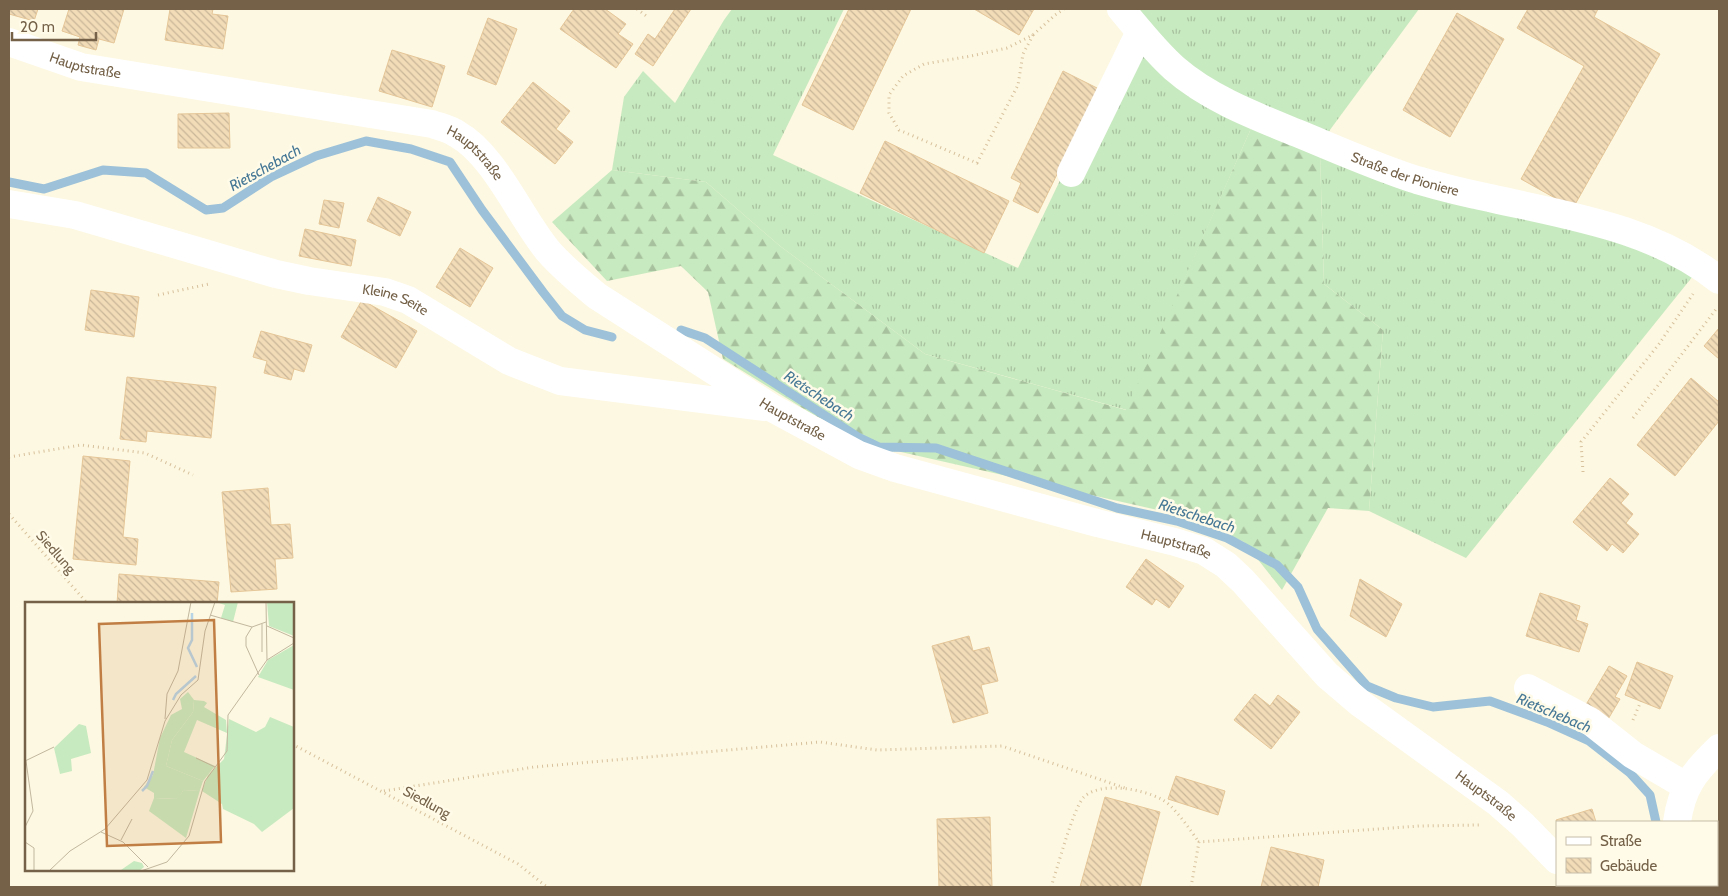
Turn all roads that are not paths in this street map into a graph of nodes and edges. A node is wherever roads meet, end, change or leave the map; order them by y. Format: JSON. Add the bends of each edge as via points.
{"nodes":[{"id":1,"x":1121,"y":9,"type":"edge"},
{"id":2,"x":1140,"y":32,"type":"junction"},
{"id":3,"x":9,"y":42,"type":"edge"},
{"id":4,"x":1071,"y":173,"type":"dead end"},
{"id":5,"x":9,"y":204,"type":"edge"},
{"id":6,"x":1714,"y":276,"type":"edge"},
{"id":7,"x":772,"y":408,"type":"junction"},
{"id":8,"x":1528,"y":688,"type":"dead end"},
{"id":9,"x":1719,"y":748,"type":"edge"},
{"id":10,"x":1686,"y":786,"type":"junction"},
{"id":11,"x":1677,"y":821,"type":"edge"},
{"id":12,"x":1556,"y":859,"type":"edge"}],
"edges":[{"from":1,"to":2,"type":"street","name":"Straße der Pioniere"},
{"from":2,"to":4,"type":"street"},
{"from":2,"to":6,"type":"street","name":"Straße der Pioniere","via":[[1174,68],[1201,88],[1260,118],[1416,179],[1636,235],[1674,251]]},
{"from":3,"to":7,"type":"street","name":"Hauptstraße","via":[[81,67],[432,124],[457,134],[493,169],[548,251],[574,277],[597,296]]},
{"from":5,"to":7,"type":"street","name":"Kleine Seite","via":[[74,215],[276,274],[385,292],[408,300],[509,362],[560,381]]},
{"from":7,"to":12,"type":"street","name":"Hauptstraße","via":[[859,456],[895,468],[1204,551],[1226,564],[1243,581],[1327,675],[1369,710],[1498,803]]},
{"from":8,"to":10,"type":"street","via":[[1590,721],[1633,755]]},
{"from":9,"to":10,"type":"street","via":[[1700,766]]},
{"from":10,"to":11,"type":"street"}]}
